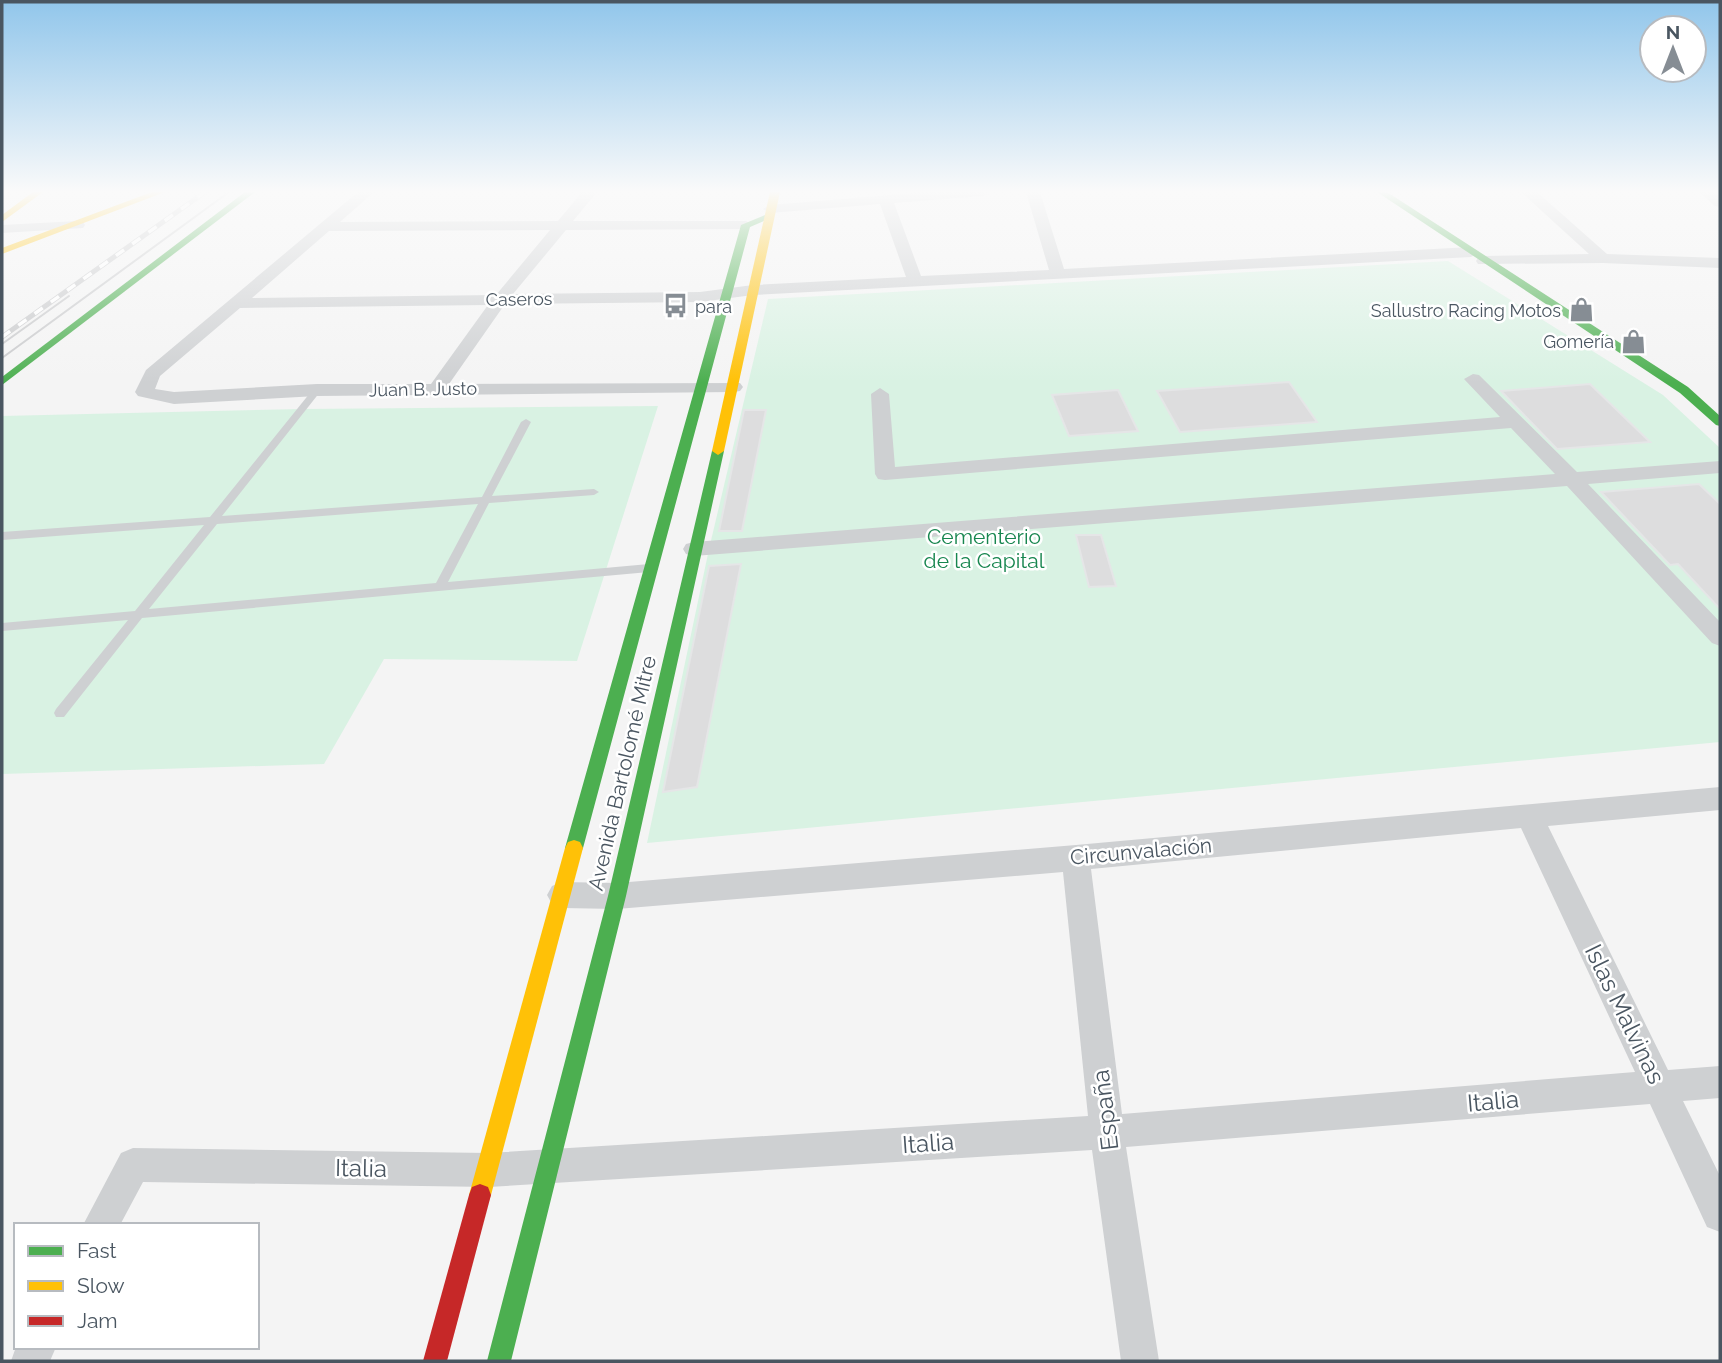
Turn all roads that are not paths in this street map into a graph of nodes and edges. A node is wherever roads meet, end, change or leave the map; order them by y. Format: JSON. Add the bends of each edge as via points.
{"nodes":[{"id":1,"x":168,"y":256,"type":"edge"},
{"id":2,"x":293,"y":256,"type":"edge"},
{"id":3,"x":537,"y":256,"type":"edge"},
{"id":4,"x":738,"y":256,"type":"edge"},
{"id":5,"x":760,"y":256,"type":"edge"},
{"id":6,"x":906,"y":256,"type":"edge"},
{"id":7,"x":1052,"y":256,"type":"edge"},
{"id":8,"x":1477,"y":256,"type":"junction"},
{"id":9,"x":1600,"y":256,"type":"edge"},
{"id":10,"x":1603,"y":258,"type":"junction"},
{"id":11,"x":1720,"y":263,"type":"edge"},
{"id":12,"x":1058,"y":274,"type":"junction"},
{"id":13,"x":915,"y":281,"type":"junction"},
{"id":14,"x":753,"y":290,"type":"junction"},
{"id":15,"x":728,"y":294,"type":"junction"},
{"id":16,"x":501,"y":299,"type":"junction"},
{"id":17,"x":236,"y":303,"type":"junction"},
{"id":18,"x":1473,"y":379,"type":"dead end"},
{"id":19,"x":2,"y":382,"type":"edge"},
{"id":20,"x":734,"y":387,"type":"junction"},
{"id":21,"x":702,"y":388,"type":"junction"},
{"id":22,"x":436,"y":389,"type":"junction"},
{"id":23,"x":317,"y":390,"type":"junction"},
{"id":24,"x":880,"y":394,"type":"dead end"},
{"id":25,"x":526,"y":422,"type":"dead end"},
{"id":26,"x":1515,"y":422,"type":"junction"},
{"id":27,"x":1720,"y":422,"type":"edge"},
{"id":28,"x":1720,"y":467,"type":"edge"},
{"id":29,"x":1572,"y":479,"type":"junction"},
{"id":30,"x":594,"y":492,"type":"dead end"},
{"id":31,"x":485,"y":500,"type":"junction"},
{"id":32,"x":215,"y":519,"type":"junction"},
{"id":33,"x":2,"y":536,"type":"edge"},
{"id":34,"x":694,"y":549,"type":"junction"},
{"id":35,"x":649,"y":568,"type":"junction"},
{"id":36,"x":440,"y":587,"type":"junction"},
{"id":37,"x":138,"y":615,"type":"junction"},
{"id":38,"x":2,"y":627,"type":"edge"},
{"id":39,"x":1720,"y":637,"type":"edge"},
{"id":40,"x":60,"y":712,"type":"dead end"},
{"id":41,"x":1720,"y":798,"type":"edge"},
{"id":42,"x":1528,"y":814,"type":"junction"},
{"id":43,"x":1076,"y":858,"type":"junction"},
{"id":44,"x":562,"y":895,"type":"junction"},
{"id":45,"x":617,"y":896,"type":"junction"},
{"id":46,"x":1720,"y":1082,"type":"edge"},
{"id":47,"x":1661,"y":1087,"type":"junction"},
{"id":48,"x":1107,"y":1132,"type":"junction"},
{"id":49,"x":548,"y":1166,"type":"junction"},
{"id":50,"x":489,"y":1170,"type":"junction"},
{"id":51,"x":1720,"y":1214,"type":"edge"},
{"id":52,"x":103,"y":1223,"type":"edge"},
{"id":53,"x":435,"y":1361,"type":"edge"},
{"id":54,"x":499,"y":1361,"type":"edge"},
{"id":55,"x":1140,"y":1361,"type":"edge"}],
"edges":[{"from":1,"to":19,"type":"street"},
{"from":2,"to":17,"type":"street"},
{"from":3,"to":16,"type":"street"},
{"from":4,"to":15,"type":"street","name":"Avenida Bartolomé Mitre"},
{"from":5,"to":14,"type":"street","name":"Avenida Bartolomé Mitre"},
{"from":6,"to":13,"type":"street"},
{"from":7,"to":12,"type":"street"},
{"from":8,"to":10,"type":"street","name":"Caseros"},
{"from":8,"to":12,"type":"street","name":"Caseros"},
{"from":8,"to":27,"type":"street","via":[[1684,390]]},
{"from":9,"to":10,"type":"street"},
{"from":10,"to":11,"type":"street","name":"Caseros"},
{"from":12,"to":13,"type":"street","name":"Caseros"},
{"from":13,"to":14,"type":"street","name":"Caseros"},
{"from":14,"to":15,"type":"street","name":"Caseros"},
{"from":14,"to":20,"type":"street","name":"Avenida Bartolomé Mitre"},
{"from":15,"to":16,"type":"street","name":"Caseros"},
{"from":15,"to":21,"type":"street","name":"Avenida Bartolomé Mitre"},
{"from":16,"to":17,"type":"street","name":"Caseros"},
{"from":16,"to":22,"type":"street"},
{"from":17,"to":23,"type":"street","name":"Juan B. Justo","via":[[152,374],[144,392],[174,398]]},
{"from":18,"to":26,"type":"street"},
{"from":20,"to":21,"type":"street","name":"Juan B. Justo"},
{"from":20,"to":34,"type":"street","name":"Avenida Bartolomé Mitre"},
{"from":21,"to":22,"type":"street","name":"Juan B. Justo"},
{"from":21,"to":35,"type":"street","name":"Avenida Bartolomé Mitre"},
{"from":22,"to":23,"type":"street","name":"Juan B. Justo"},
{"from":23,"to":32,"type":"lane"},
{"from":24,"to":26,"type":"street","via":[[886,474]]},
{"from":25,"to":31,"type":"lane"},
{"from":26,"to":29,"type":"street"},
{"from":28,"to":29,"type":"street"},
{"from":29,"to":34,"type":"street"},
{"from":29,"to":39,"type":"street"},
{"from":30,"to":31,"type":"lane"},
{"from":31,"to":32,"type":"lane"},
{"from":31,"to":36,"type":"lane"},
{"from":32,"to":33,"type":"lane"},
{"from":32,"to":37,"type":"lane"},
{"from":34,"to":45,"type":"street","name":"Avenida Bartolomé Mitre"},
{"from":35,"to":36,"type":"lane"},
{"from":35,"to":44,"type":"street","name":"Avenida Bartolomé Mitre"},
{"from":36,"to":37,"type":"lane"},
{"from":37,"to":38,"type":"lane"},
{"from":37,"to":40,"type":"lane"},
{"from":41,"to":42,"type":"street","name":"Circunvalación"},
{"from":42,"to":43,"type":"street","name":"Circunvalación"},
{"from":42,"to":47,"type":"street","name":"Islas Malvinas"},
{"from":43,"to":45,"type":"street","name":"Circunvalación"},
{"from":43,"to":48,"type":"street","name":"España"},
{"from":44,"to":45,"type":"street","name":"Circunvalación"},
{"from":44,"to":50,"type":"street","name":"Avenida Bartolomé Mitre"},
{"from":45,"to":49,"type":"street","name":"Avenida Bartolomé Mitre"},
{"from":46,"to":47,"type":"street","name":"Italia"},
{"from":47,"to":48,"type":"street","name":"Italia"},
{"from":47,"to":51,"type":"street","name":"Islas Malvinas"},
{"from":48,"to":49,"type":"street","name":"Italia"},
{"from":48,"to":55,"type":"street","name":"España"},
{"from":49,"to":50,"type":"street","name":"Italia"},
{"from":49,"to":54,"type":"street","name":"Avenida Bartolomé Mitre"},
{"from":50,"to":52,"type":"street","name":"Italia","via":[[133,1164]]},
{"from":50,"to":53,"type":"street","name":"Avenida Bartolomé Mitre"}]}
